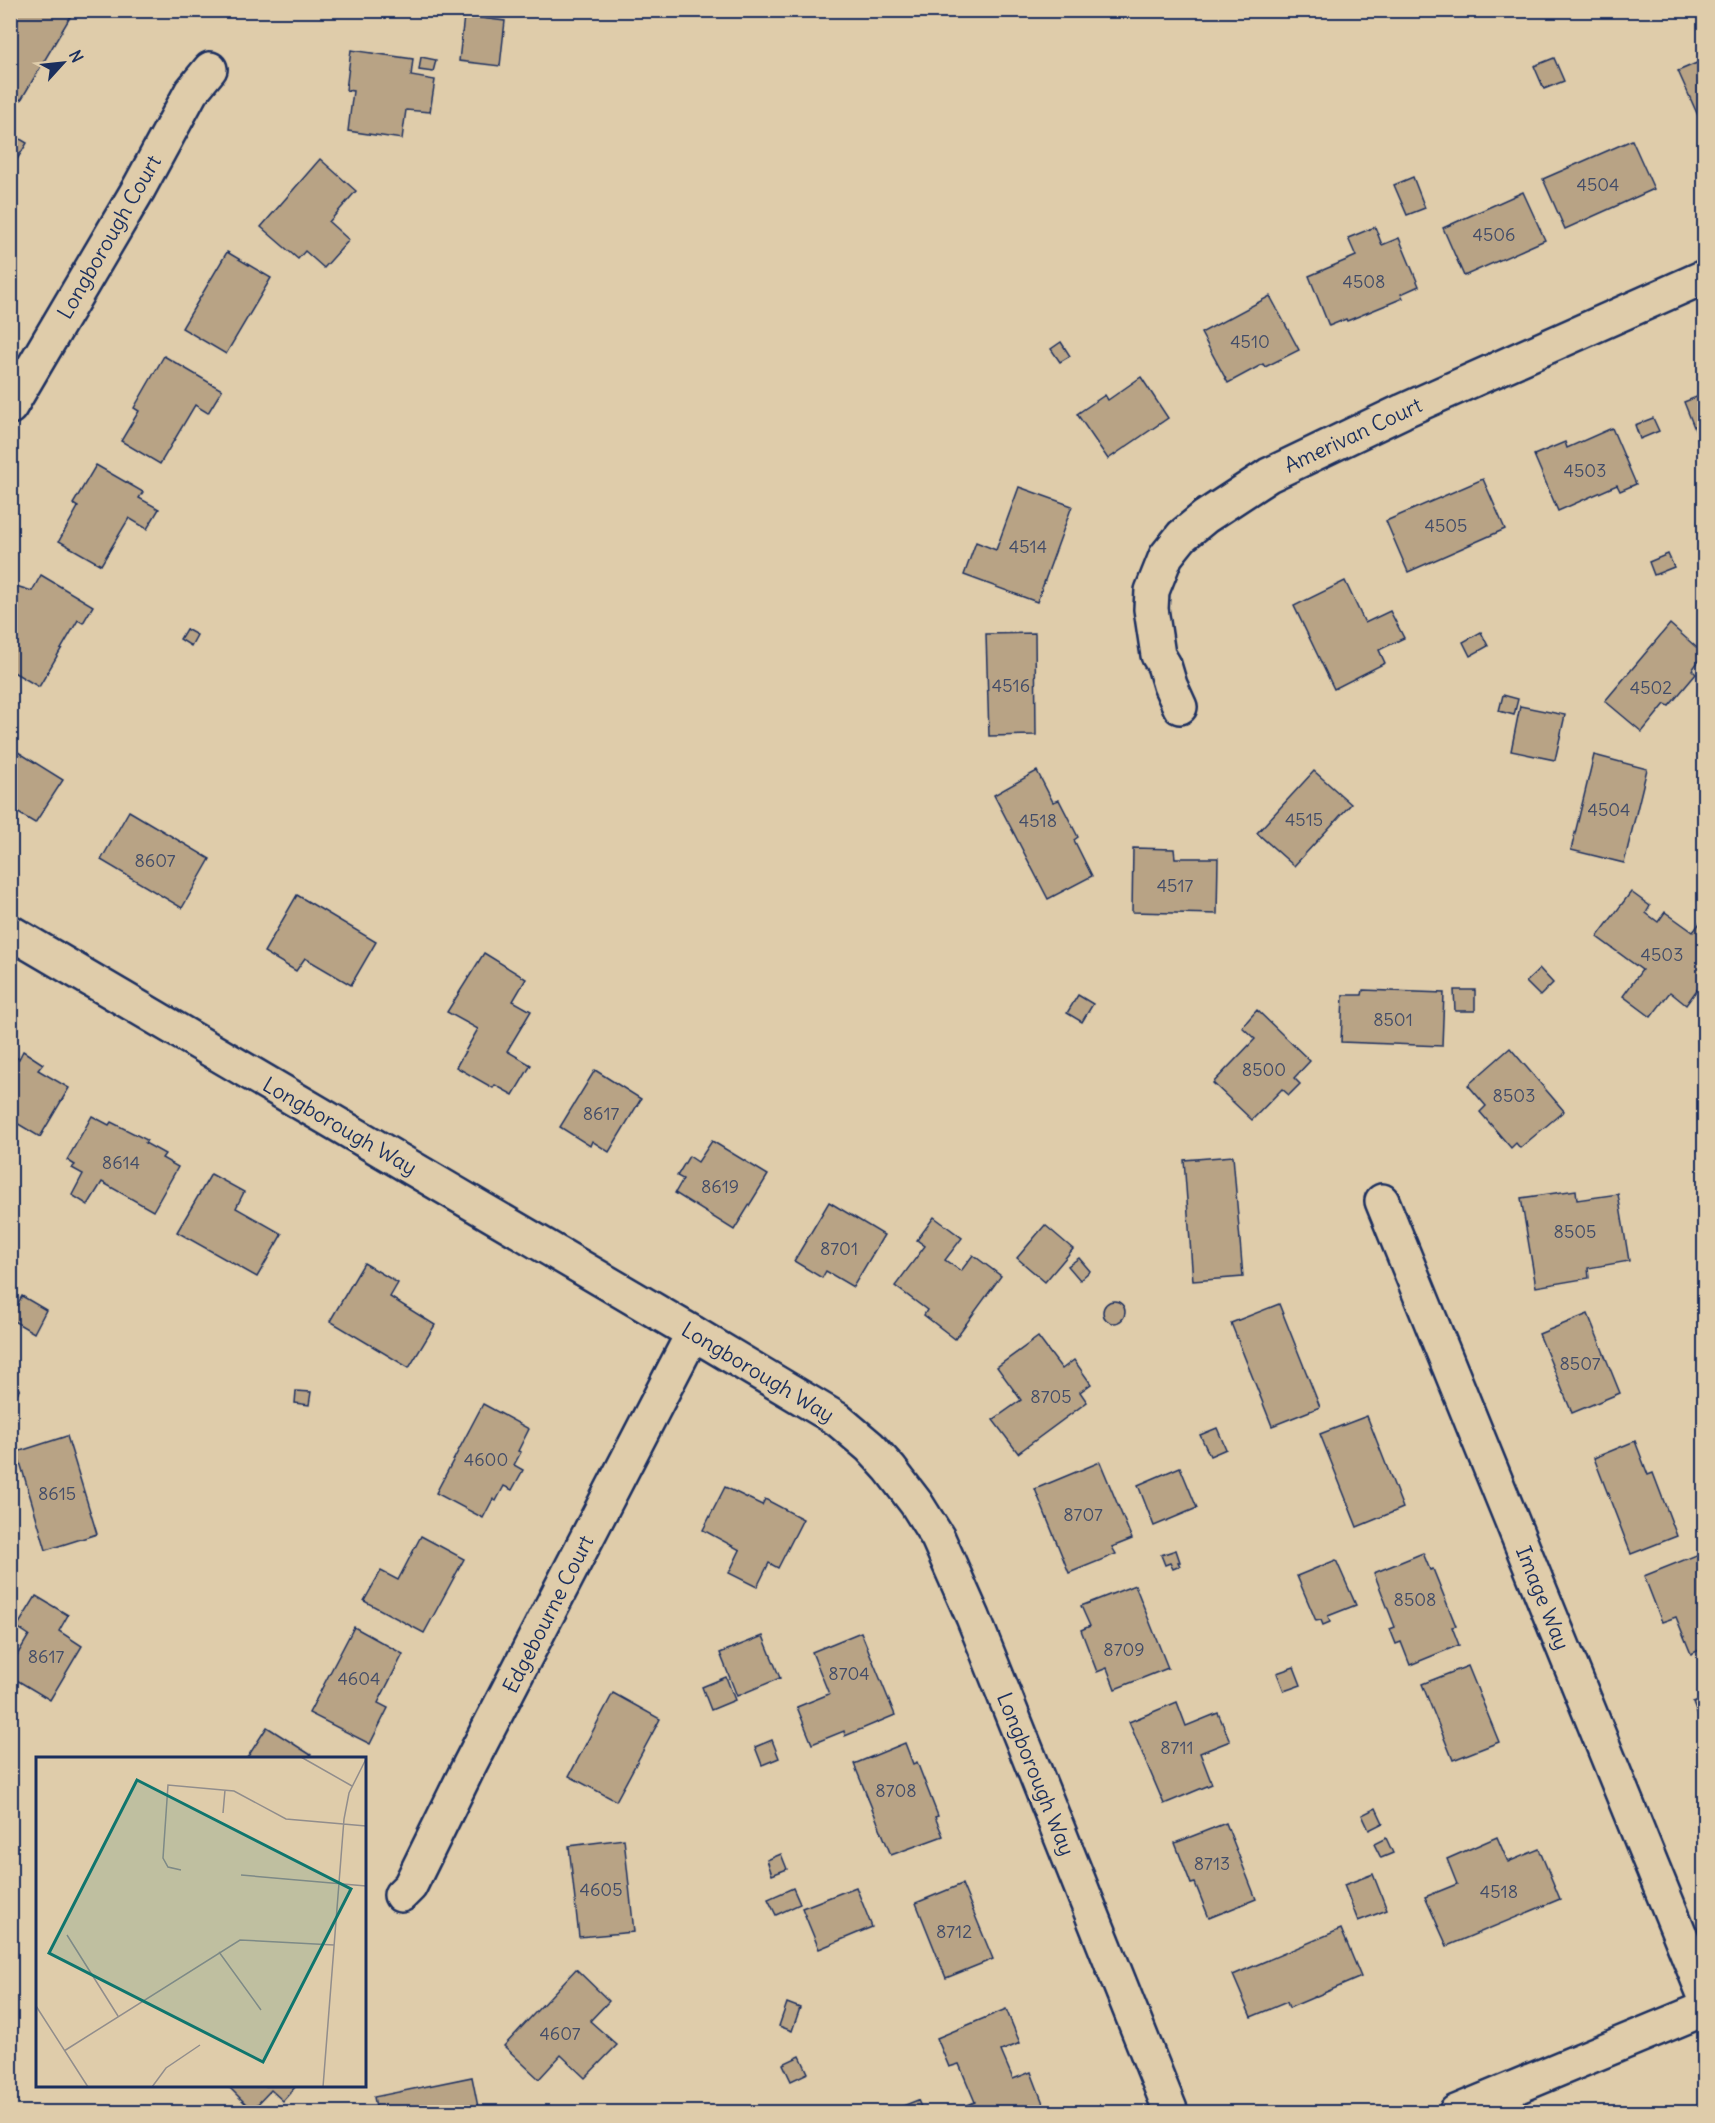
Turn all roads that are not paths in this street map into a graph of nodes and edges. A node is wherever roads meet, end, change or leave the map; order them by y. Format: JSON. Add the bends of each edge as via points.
{"nodes":[{"id":1,"x":210,"y":69,"type":"dead end"},
{"id":2,"x":1704,"y":277,"type":"edge"},
{"id":3,"x":10,"y":407,"type":"edge"},
{"id":4,"x":1180,"y":707,"type":"dead end"},
{"id":5,"x":10,"y":932,"type":"edge"},
{"id":6,"x":1382,"y":1201,"type":"dead end"},
{"id":7,"x":693,"y":1333,"type":"junction"},
{"id":8,"x":401,"y":1895,"type":"dead end"},
{"id":9,"x":1704,"y":1994,"type":"edge"},
{"id":10,"x":1704,"y":2009,"type":"edge"},
{"id":11,"x":1170,"y":2112,"type":"edge"},
{"id":12,"x":1456,"y":2112,"type":"edge"}],
"edges":[{"from":1,"to":3,"type":"street","name":"Longborough Court","via":[[191,92]]},
{"from":2,"to":4,"type":"street","name":"Amerivan Court","via":[[1269,474],[1205,517],[1166,556],[1152,591],[1158,655]]},
{"from":5,"to":7,"type":"street","name":"Longborough Way"},
{"from":6,"to":9,"type":"street","name":"Image Way"},
{"from":7,"to":8,"type":"street","name":"Edgebourne Court","via":[[410,1886]]},
{"from":7,"to":11,"type":"street","name":"Longborough Way","via":[[837,1419],[870,1447],[922,1511],[973,1617]]},
{"from":10,"to":12,"type":"street"}]}
